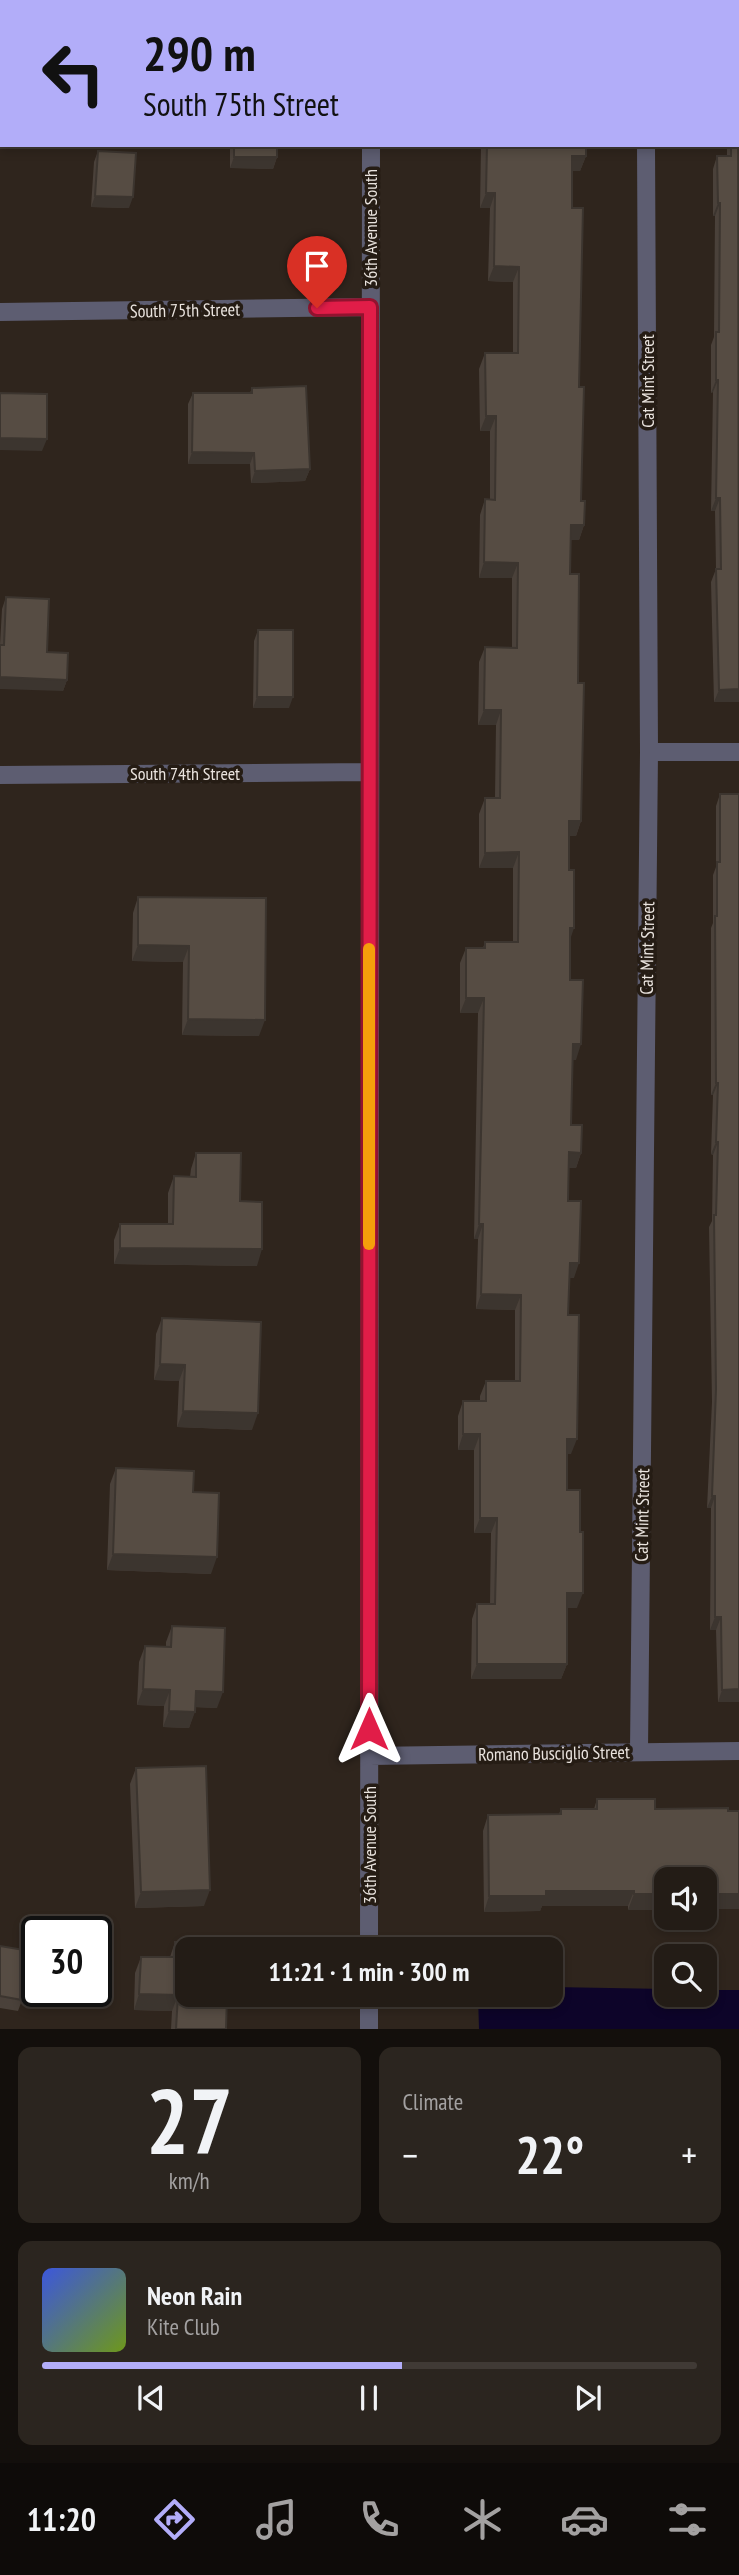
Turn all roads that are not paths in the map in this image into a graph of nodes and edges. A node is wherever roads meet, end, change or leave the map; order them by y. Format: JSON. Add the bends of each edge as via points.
{"nodes":[{"id":1,"x":371,"y":147,"type":"edge"},
{"id":2,"x":646,"y":147,"type":"edge"},
{"id":3,"x":370,"y":307,"type":"junction"},
{"id":4,"x":0,"y":312,"type":"edge"},
{"id":5,"x":649,"y":752,"type":"junction"},
{"id":6,"x":739,"y":752,"type":"edge"},
{"id":7,"x":369,"y":772,"type":"junction"},
{"id":8,"x":0,"y":775,"type":"edge"},
{"id":9,"x":639,"y":1751,"type":"junction"},
{"id":10,"x":739,"y":1751,"type":"edge"},
{"id":11,"x":369,"y":1756,"type":"junction"},
{"id":12,"x":369,"y":1937,"type":"edge"},
{"id":13,"x":369,"y":2007,"type":"edge"},
{"id":14,"x":369,"y":2029,"type":"edge"}],
"edges":[{"from":1,"to":3,"type":"street","name":"36th Avenue South"},
{"from":2,"to":5,"type":"street","name":"Cat Mint Street"},
{"from":3,"to":4,"type":"street","name":"South 75th Street"},
{"from":3,"to":7,"type":"street","name":"36th Avenue South"},
{"from":5,"to":6,"type":"street"},
{"from":5,"to":9,"type":"street","name":"Cat Mint Street"},
{"from":7,"to":8,"type":"street","name":"South 74th Street"},
{"from":7,"to":11,"type":"street","name":"36th Avenue South"},
{"from":9,"to":10,"type":"street","name":"Romano Busciglio Street"},
{"from":9,"to":11,"type":"street","name":"Romano Busciglio Street"},
{"from":11,"to":12,"type":"street","name":"36th Avenue South"},
{"from":13,"to":14,"type":"street"}]}
